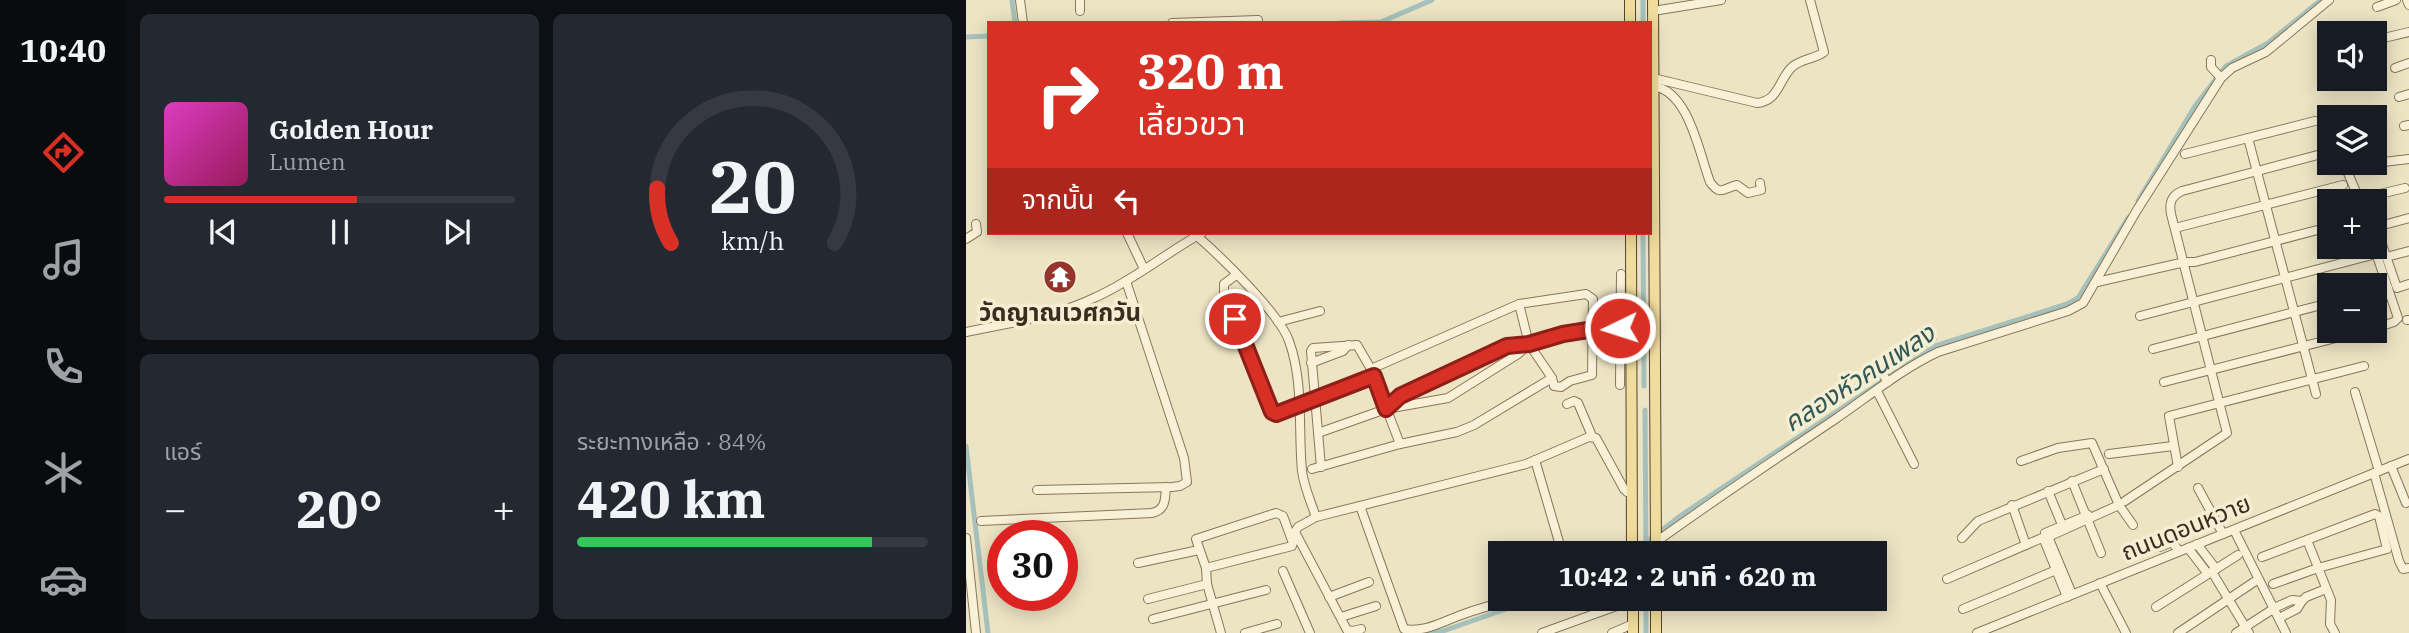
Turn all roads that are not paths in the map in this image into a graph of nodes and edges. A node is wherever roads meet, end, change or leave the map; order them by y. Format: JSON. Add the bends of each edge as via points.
{"nodes":[{"id":1,"x":1020,"y":0,"type":"edge"},
{"id":2,"x":1080,"y":0,"type":"edge"},
{"id":3,"x":1630,"y":0,"type":"edge"},
{"id":4,"x":1721,"y":0,"type":"edge"},
{"id":5,"x":1810,"y":0,"type":"edge"},
{"id":6,"x":2329,"y":0,"type":"edge"},
{"id":7,"x":2396,"y":0,"type":"edge"},
{"id":8,"x":2407,"y":0,"type":"edge"},
{"id":9,"x":2409,"y":5,"type":"edge"},
{"id":10,"x":1653,"y":6,"type":"edge"},
{"id":11,"x":2377,"y":7,"type":"dead end"},
{"id":12,"x":1080,"y":11,"type":"dead end"},
{"id":13,"x":1023,"y":21,"type":"edge"},
{"id":14,"x":1630,"y":21,"type":"edge"},
{"id":15,"x":2409,"y":32,"type":"edge"},
{"id":16,"x":2388,"y":37,"type":"dead end"},
{"id":17,"x":2211,"y":60,"type":"dead end"},
{"id":18,"x":2409,"y":63,"type":"edge"},
{"id":19,"x":2395,"y":68,"type":"dead end"},
{"id":20,"x":2217,"y":74,"type":"junction"},
{"id":21,"x":1653,"y":82,"type":"junction"},
{"id":22,"x":2409,"y":94,"type":"edge"},
{"id":23,"x":2399,"y":97,"type":"dead end"},
{"id":24,"x":2315,"y":121,"type":"dead end"},
{"id":25,"x":2248,"y":138,"type":"junction"},
{"id":26,"x":2185,"y":154,"type":"dead end"},
{"id":27,"x":2317,"y":155,"type":"edge"},
{"id":28,"x":2409,"y":159,"type":"edge"},
{"id":29,"x":2387,"y":162,"type":"edge"},
{"id":30,"x":2256,"y":171,"type":"junction"},
{"id":31,"x":1760,"y":183,"type":"dead end"},
{"id":32,"x":2343,"y":185,"type":"dead end"},
{"id":33,"x":2405,"y":188,"type":"dead end"},
{"id":34,"x":2387,"y":193,"type":"edge"},
{"id":35,"x":2266,"y":206,"type":"junction"},
{"id":36,"x":2409,"y":218,"type":"edge"},
{"id":37,"x":2387,"y":223,"type":"edge"},
{"id":38,"x":976,"y":224,"type":"dead end"},
{"id":39,"x":2175,"y":228,"type":"junction"},
{"id":40,"x":2317,"y":230,"type":"edge"},
{"id":41,"x":1128,"y":235,"type":"edge"},
{"id":42,"x":1198,"y":235,"type":"edge"},
{"id":43,"x":1201,"y":235,"type":"edge"},
{"id":44,"x":1631,"y":235,"type":"edge"},
{"id":45,"x":966,"y":239,"type":"edge"},
{"id":46,"x":2274,"y":241,"type":"junction"},
{"id":47,"x":2409,"y":251,"type":"edge"},
{"id":48,"x":2387,"y":257,"type":"edge"},
{"id":49,"x":2349,"y":259,"type":"edge"},
{"id":50,"x":2378,"y":259,"type":"edge"},
{"id":51,"x":2387,"y":259,"type":"edge"},
{"id":52,"x":2185,"y":265,"type":"junction"},
{"id":53,"x":1144,"y":269,"type":"junction"},
{"id":54,"x":1621,"y":274,"type":"dead end"},
{"id":55,"x":1236,"y":275,"type":"junction"},
{"id":56,"x":2285,"y":279,"type":"junction"},
{"id":57,"x":1126,"y":281,"type":"junction"},
{"id":58,"x":2409,"y":284,"type":"edge"},
{"id":59,"x":2095,"y":285,"type":"junction"},
{"id":60,"x":2388,"y":288,"type":"joint"},
{"id":61,"x":2194,"y":301,"type":"junction"},
{"id":62,"x":1519,"y":304,"type":"junction"},
{"id":63,"x":2317,"y":306,"type":"edge"},
{"id":64,"x":1320,"y":311,"type":"dead end"},
{"id":65,"x":2294,"y":313,"type":"junction"},
{"id":66,"x":2140,"y":316,"type":"dead end"},
{"id":67,"x":1278,"y":322,"type":"junction"},
{"id":68,"x":2387,"y":324,"type":"edge"},
{"id":69,"x":1592,"y":330,"type":"junction"},
{"id":70,"x":1620,"y":330,"type":"junction"},
{"id":71,"x":966,"y":332,"type":"edge"},
{"id":72,"x":2203,"y":337,"type":"junction"},
{"id":73,"x":1932,"y":338,"type":"dead end"},
{"id":74,"x":2317,"y":342,"type":"edge"},
{"id":75,"x":1529,"y":344,"type":"junction"},
{"id":76,"x":1348,"y":345,"type":"junction"},
{"id":77,"x":2303,"y":346,"type":"junction"},
{"id":78,"x":2153,"y":349,"type":"dead end"},
{"id":79,"x":1626,"y":356,"type":"junction"},
{"id":80,"x":1311,"y":363,"type":"junction"},
{"id":81,"x":2364,"y":366,"type":"dead end"},
{"id":82,"x":2211,"y":370,"type":"junction"},
{"id":83,"x":1372,"y":372,"type":"junction"},
{"id":84,"x":1552,"y":378,"type":"junction"},
{"id":85,"x":1885,"y":378,"type":"junction"},
{"id":86,"x":2312,"y":379,"type":"junction"},
{"id":87,"x":2164,"y":382,"type":"dead end"},
{"id":88,"x":1620,"y":385,"type":"dead end"},
{"id":89,"x":1877,"y":391,"type":"junction"},
{"id":90,"x":2355,"y":392,"type":"dead end"},
{"id":91,"x":2316,"y":394,"type":"dead end"},
{"id":92,"x":1633,"y":397,"type":"junction"},
{"id":93,"x":1654,"y":397,"type":"junction"},
{"id":94,"x":1315,"y":398,"type":"junction"},
{"id":95,"x":2220,"y":403,"type":"junction"},
{"id":96,"x":1567,"y":404,"type":"dead end"},
{"id":97,"x":1299,"y":405,"type":"junction"},
{"id":98,"x":1386,"y":409,"type":"junction"},
{"id":99,"x":1318,"y":433,"type":"junction"},
{"id":100,"x":1592,"y":436,"type":"junction"},
{"id":101,"x":1400,"y":444,"type":"junction"},
{"id":102,"x":2173,"y":446,"type":"junction"},
{"id":103,"x":2109,"y":454,"type":"dead end"},
{"id":104,"x":2409,"y":459,"type":"edge"},
{"id":105,"x":1535,"y":460,"type":"junction"},
{"id":106,"x":2021,"y":461,"type":"dead end"},
{"id":107,"x":1913,"y":464,"type":"dead end"},
{"id":108,"x":2391,"y":466,"type":"junction"},
{"id":109,"x":2178,"y":467,"type":"junction"},
{"id":110,"x":2104,"y":469,"type":"junction"},
{"id":111,"x":2376,"y":472,"type":"junction"},
{"id":112,"x":2072,"y":481,"type":"junction"},
{"id":113,"x":1166,"y":487,"type":"junction"},
{"id":114,"x":2198,"y":488,"type":"dead end"},
{"id":115,"x":1037,"y":490,"type":"dead end"},
{"id":116,"x":2048,"y":491,"type":"junction"},
{"id":117,"x":1632,"y":492,"type":"junction"},
{"id":118,"x":2122,"y":503,"type":"junction"},
{"id":119,"x":2406,"y":503,"type":"dead end"},
{"id":120,"x":1360,"y":506,"type":"junction"},
{"id":121,"x":2012,"y":506,"type":"junction"},
{"id":122,"x":1316,"y":517,"type":"junction"},
{"id":123,"x":2089,"y":517,"type":"junction"},
{"id":124,"x":981,"y":521,"type":"dead end"},
{"id":125,"x":2133,"y":525,"type":"dead end"},
{"id":126,"x":2063,"y":527,"type":"junction"},
{"id":127,"x":2234,"y":530,"type":"junction"},
{"id":128,"x":2223,"y":534,"type":"junction"},
{"id":129,"x":2046,"y":537,"type":"junction"},
{"id":130,"x":966,"y":538,"type":"edge"},
{"id":131,"x":1962,"y":538,"type":"dead end"},
{"id":132,"x":2307,"y":540,"type":"junction"},
{"id":133,"x":1559,"y":541,"type":"edge"},
{"id":134,"x":1632,"y":541,"type":"edge"},
{"id":135,"x":1656,"y":541,"type":"edge"},
{"id":136,"x":1665,"y":541,"type":"edge"},
{"id":137,"x":2026,"y":545,"type":"junction"},
{"id":138,"x":2193,"y":546,"type":"junction"},
{"id":139,"x":2160,"y":547,"type":"dead end"},
{"id":140,"x":1199,"y":550,"type":"junction"},
{"id":141,"x":2179,"y":551,"type":"junction"},
{"id":142,"x":2101,"y":553,"type":"dead end"},
{"id":143,"x":2238,"y":555,"type":"dead end"},
{"id":144,"x":2262,"y":557,"type":"dead end"},
{"id":145,"x":1138,"y":564,"type":"dead end"},
{"id":146,"x":1206,"y":568,"type":"junction"},
{"id":147,"x":2318,"y":568,"type":"junction"},
{"id":148,"x":2409,"y":568,"type":"edge"},
{"id":149,"x":2059,"y":569,"type":"junction"},
{"id":150,"x":1283,"y":571,"type":"dead end"},
{"id":151,"x":2212,"y":572,"type":"junction"},
{"id":152,"x":1947,"y":579,"type":"dead end"},
{"id":153,"x":1369,"y":582,"type":"dead end"},
{"id":154,"x":2254,"y":582,"type":"dead end"},
{"id":155,"x":2100,"y":583,"type":"junction"},
{"id":156,"x":1208,"y":584,"type":"junction"},
{"id":157,"x":2273,"y":584,"type":"dead end"},
{"id":158,"x":2326,"y":589,"type":"junction"},
{"id":159,"x":1266,"y":590,"type":"dead end"},
{"id":160,"x":2070,"y":596,"type":"junction"},
{"id":161,"x":1329,"y":597,"type":"junction"},
{"id":162,"x":1147,"y":599,"type":"dead end"},
{"id":163,"x":2229,"y":599,"type":"junction"},
{"id":164,"x":2302,"y":601,"type":"junction"},
{"id":165,"x":1212,"y":604,"type":"junction"},
{"id":166,"x":1376,"y":606,"type":"dead end"},
{"id":167,"x":1488,"y":607,"type":"edge"},
{"id":168,"x":2156,"y":607,"type":"dead end"},
{"id":169,"x":1963,"y":609,"type":"dead end"},
{"id":170,"x":2272,"y":610,"type":"junction"},
{"id":171,"x":1601,"y":611,"type":"edge"},
{"id":172,"x":1633,"y":611,"type":"edge"},
{"id":173,"x":1656,"y":611,"type":"edge"},
{"id":174,"x":1341,"y":617,"type":"junction"},
{"id":175,"x":2279,"y":618,"type":"junction"},
{"id":176,"x":1153,"y":619,"type":"dead end"},
{"id":177,"x":1277,"y":624,"type":"dead end"},
{"id":178,"x":1361,"y":629,"type":"dead end"},
{"id":179,"x":1633,"y":629,"type":"edge"},
{"id":180,"x":2247,"y":630,"type":"edge"},
{"id":181,"x":1348,"y":632,"type":"edge"},
{"id":182,"x":1981,"y":632,"type":"edge"},
{"id":183,"x":976,"y":633,"type":"edge"},
{"id":184,"x":1221,"y":633,"type":"edge"},
{"id":185,"x":1245,"y":633,"type":"edge"},
{"id":186,"x":1310,"y":633,"type":"edge"},
{"id":187,"x":1542,"y":633,"type":"edge"},
{"id":188,"x":1612,"y":633,"type":"edge"},
{"id":189,"x":1656,"y":633,"type":"edge"},
{"id":190,"x":2126,"y":633,"type":"edge"},
{"id":191,"x":2179,"y":633,"type":"edge"},
{"id":192,"x":2236,"y":633,"type":"edge"},
{"id":193,"x":2286,"y":633,"type":"edge"},
{"id":194,"x":2335,"y":633,"type":"edge"}],
"edges":[{"from":1,"to":13,"type":"street"},
{"from":2,"to":12,"type":"street"},
{"from":3,"to":14,"type":"main road"},
{"from":4,"to":10,"type":"street"},
{"from":5,"to":21,"type":"street","via":[[1824,52],[1792,67],[1770,99],[1757,103]]},
{"from":6,"to":20,"type":"street","via":[[2266,52]]},
{"from":7,"to":11,"type":"street"},
{"from":8,"to":9,"type":"street"},
{"from":10,"to":21,"type":"main road"},
{"from":15,"to":16,"type":"street"},
{"from":17,"to":20,"type":"street"},
{"from":18,"to":19,"type":"street"},
{"from":20,"to":59,"type":"street"},
{"from":21,"to":31,"type":"street","via":[[1672,93],[1682,106],[1716,190],[1737,185],[1752,193],[1761,190]]},
{"from":21,"to":93,"type":"main road"},
{"from":22,"to":23,"type":"street"},
{"from":24,"to":25,"type":"street"},
{"from":25,"to":26,"type":"street"},
{"from":25,"to":30,"type":"street"},
{"from":27,"to":30,"type":"street"},
{"from":28,"to":29,"type":"street"},
{"from":30,"to":35,"type":"street"},
{"from":30,"to":39,"type":"street","via":[[2176,194],[2169,206]]},
{"from":32,"to":35,"type":"street"},
{"from":33,"to":34,"type":"street"},
{"from":35,"to":39,"type":"street"},
{"from":35,"to":46,"type":"street"},
{"from":36,"to":37,"type":"street"},
{"from":38,"to":45,"type":"street","via":[[977,232]]},
{"from":39,"to":52,"type":"street"},
{"from":40,"to":46,"type":"street"},
{"from":41,"to":53,"type":"street"},
{"from":42,"to":53,"type":"street"},
{"from":43,"to":55,"type":"street"},
{"from":44,"to":79,"type":"main road"},
{"from":46,"to":52,"type":"street"},
{"from":46,"to":56,"type":"street"},
{"from":47,"to":48,"type":"street"},
{"from":49,"to":56,"type":"street"},
{"from":50,"to":60,"type":"street"},
{"from":51,"to":58,"type":"street","via":[[2397,288]]},
{"from":52,"to":59,"type":"street"},
{"from":52,"to":61,"type":"street"},
{"from":53,"to":57,"type":"street"},
{"from":54,"to":70,"type":"street"},
{"from":55,"to":67,"type":"street"},
{"from":55,"to":97,"type":"street","via":[[1224,284],[1224,293],[1272,412],[1279,414]]},
{"from":56,"to":61,"type":"street"},
{"from":56,"to":65,"type":"street"},
{"from":57,"to":71,"type":"street","via":[[1045,316]]},
{"from":57,"to":113,"type":"street","via":[[1187,473],[1184,485]]},
{"from":59,"to":85,"type":"street","via":[[2076,308],[1938,352]]},
{"from":60,"to":68,"type":"street","via":[[2398,318]]},
{"from":61,"to":66,"type":"street"},
{"from":61,"to":72,"type":"street"},
{"from":62,"to":69,"type":"street","via":[[1590,295]]},
{"from":62,"to":75,"type":"street"},
{"from":62,"to":83,"type":"street","via":[[1440,336]]},
{"from":63,"to":65,"type":"street"},
{"from":64,"to":67,"type":"street"},
{"from":65,"to":72,"type":"street"},
{"from":65,"to":77,"type":"street"},
{"from":67,"to":97,"type":"street","via":[[1291,346]]},
{"from":69,"to":70,"type":"street"},
{"from":69,"to":75,"type":"street"},
{"from":69,"to":84,"type":"street","via":[[1592,375],[1557,388]]},
{"from":70,"to":79,"type":"street"},
{"from":72,"to":78,"type":"street"},
{"from":72,"to":82,"type":"street"},
{"from":73,"to":85,"type":"street","via":[[1883,369]]},
{"from":74,"to":77,"type":"street"},
{"from":75,"to":84,"type":"street"},
{"from":75,"to":98,"type":"street","via":[[1507,346],[1400,396]]},
{"from":75,"to":98,"type":"street","via":[[1448,398]]},
{"from":76,"to":80,"type":"street"},
{"from":76,"to":80,"type":"street","via":[[1313,348]]},
{"from":76,"to":83,"type":"street","via":[[1358,346]]},
{"from":77,"to":82,"type":"street"},
{"from":77,"to":86,"type":"street"},
{"from":79,"to":88,"type":"street"},
{"from":79,"to":92,"type":"main road"},
{"from":80,"to":94,"type":"street"},
{"from":81,"to":86,"type":"street"},
{"from":82,"to":87,"type":"street"},
{"from":82,"to":95,"type":"street"},
{"from":83,"to":94,"type":"street"},
{"from":83,"to":98,"type":"street"},
{"from":84,"to":101,"type":"street","via":[[1467,428]]},
{"from":85,"to":89,"type":"street"},
{"from":86,"to":91,"type":"street"},
{"from":86,"to":95,"type":"street"},
{"from":89,"to":107,"type":"street"},
{"from":89,"to":136,"type":"street","via":[[1728,490]]},
{"from":90,"to":111,"type":"street"},
{"from":92,"to":93,"type":"main road"},
{"from":92,"to":117,"type":"main road"},
{"from":93,"to":135,"type":"main road"},
{"from":94,"to":97,"type":"street"},
{"from":94,"to":99,"type":"street"},
{"from":95,"to":102,"type":"street","via":[[2169,416]]},
{"from":95,"to":109,"type":"street","via":[[2225,436]]},
{"from":96,"to":100,"type":"street","via":[[1578,403]]},
{"from":97,"to":122,"type":"street","via":[[1303,471]]},
{"from":98,"to":99,"type":"street"},
{"from":98,"to":101,"type":"street"},
{"from":99,"to":101,"type":"street","via":[[1316,468]]},
{"from":100,"to":105,"type":"street"},
{"from":100,"to":117,"type":"street","via":[[1624,489]]},
{"from":102,"to":103,"type":"street"},
{"from":102,"to":109,"type":"street"},
{"from":104,"to":108,"type":"street","name":"ถนนดอนหวาย"},
{"from":105,"to":120,"type":"street"},
{"from":105,"to":133,"type":"street"},
{"from":106,"to":110,"type":"street","via":[[2089,443],[2095,446]]},
{"from":108,"to":111,"type":"street","name":"ถนนดอนหวาย"},
{"from":108,"to":119,"type":"street"},
{"from":109,"to":118,"type":"street"},
{"from":110,"to":112,"type":"street"},
{"from":110,"to":118,"type":"street"},
{"from":111,"to":127,"type":"street","name":"ถนนดอนหวาย"},
{"from":111,"to":148,"type":"street","via":[[2399,561],[2403,569]]},
{"from":112,"to":116,"type":"street"},
{"from":112,"to":123,"type":"street"},
{"from":113,"to":115,"type":"street"},
{"from":113,"to":124,"type":"street","via":[[1165,503],[1152,513]]},
{"from":114,"to":128,"type":"street"},
{"from":116,"to":121,"type":"street"},
{"from":116,"to":126,"type":"street"},
{"from":117,"to":134,"type":"main road"},
{"from":118,"to":123,"type":"street"},
{"from":118,"to":125,"type":"street"},
{"from":120,"to":122,"type":"street"},
{"from":120,"to":167,"type":"street","via":[[1404,629],[1443,625]]},
{"from":121,"to":131,"type":"street","via":[[1973,524]]},
{"from":121,"to":137,"type":"street"},
{"from":122,"to":161,"type":"street","via":[[1295,532]]},
{"from":123,"to":126,"type":"street"},
{"from":123,"to":142,"type":"street"},
{"from":126,"to":129,"type":"street"},
{"from":127,"to":128,"type":"street","name":"ถนนดอนหวาย"},
{"from":127,"to":170,"type":"street"},
{"from":128,"to":138,"type":"street","name":"ถนนดอนหวาย"},
{"from":129,"to":137,"type":"street"},
{"from":129,"to":149,"type":"street"},
{"from":130,"to":183,"type":"street"},
{"from":132,"to":144,"type":"street"},
{"from":132,"to":147,"type":"street"},
{"from":132,"to":147,"type":"street","via":[[2379,516],[2387,549]]},
{"from":137,"to":152,"type":"street"},
{"from":138,"to":141,"type":"street","name":"ถนนดอนหวาย"},
{"from":138,"to":151,"type":"street"},
{"from":139,"to":141,"type":"street","via":[[2172,542]]},
{"from":140,"to":145,"type":"street"},
{"from":140,"to":146,"type":"street"},
{"from":140,"to":146,"type":"street","via":[[1196,539],[1202,536],[1276,513],[1283,516],[1292,546]]},
{"from":141,"to":155,"type":"street","name":"ถนนดอนหวาย"},
{"from":143,"to":151,"type":"street"},
{"from":146,"to":156,"type":"street"},
{"from":147,"to":157,"type":"street"},
{"from":147,"to":158,"type":"street"},
{"from":149,"to":160,"type":"street"},
{"from":149,"to":169,"type":"street"},
{"from":150,"to":186,"type":"street"},
{"from":151,"to":163,"type":"street"},
{"from":151,"to":168,"type":"street"},
{"from":153,"to":161,"type":"street"},
{"from":154,"to":163,"type":"street"},
{"from":155,"to":160,"type":"street","name":"ถนนดอนหวาย"},
{"from":155,"to":190,"type":"street"},
{"from":156,"to":162,"type":"street"},
{"from":156,"to":165,"type":"street"},
{"from":158,"to":164,"type":"street"},
{"from":158,"to":194,"type":"street"},
{"from":159,"to":165,"type":"street"},
{"from":160,"to":182,"type":"street","name":"ถนนดอนหวาย"},
{"from":161,"to":174,"type":"street"},
{"from":163,"to":180,"type":"street"},
{"from":163,"to":191,"type":"street"},
{"from":164,"to":170,"type":"street","via":[[2292,600]]},
{"from":164,"to":175,"type":"street"},
{"from":165,"to":176,"type":"street"},
{"from":165,"to":184,"type":"street"},
{"from":166,"to":174,"type":"street"},
{"from":170,"to":175,"type":"street"},
{"from":170,"to":180,"type":"street"},
{"from":171,"to":187,"type":"street"},
{"from":172,"to":179,"type":"main road"},
{"from":173,"to":189,"type":"main road"},
{"from":174,"to":181,"type":"street"},
{"from":175,"to":193,"type":"street"},
{"from":177,"to":185,"type":"street"},
{"from":178,"to":181,"type":"street"},
{"from":179,"to":188,"type":"street"},
{"from":180,"to":192,"type":"street"}]}
